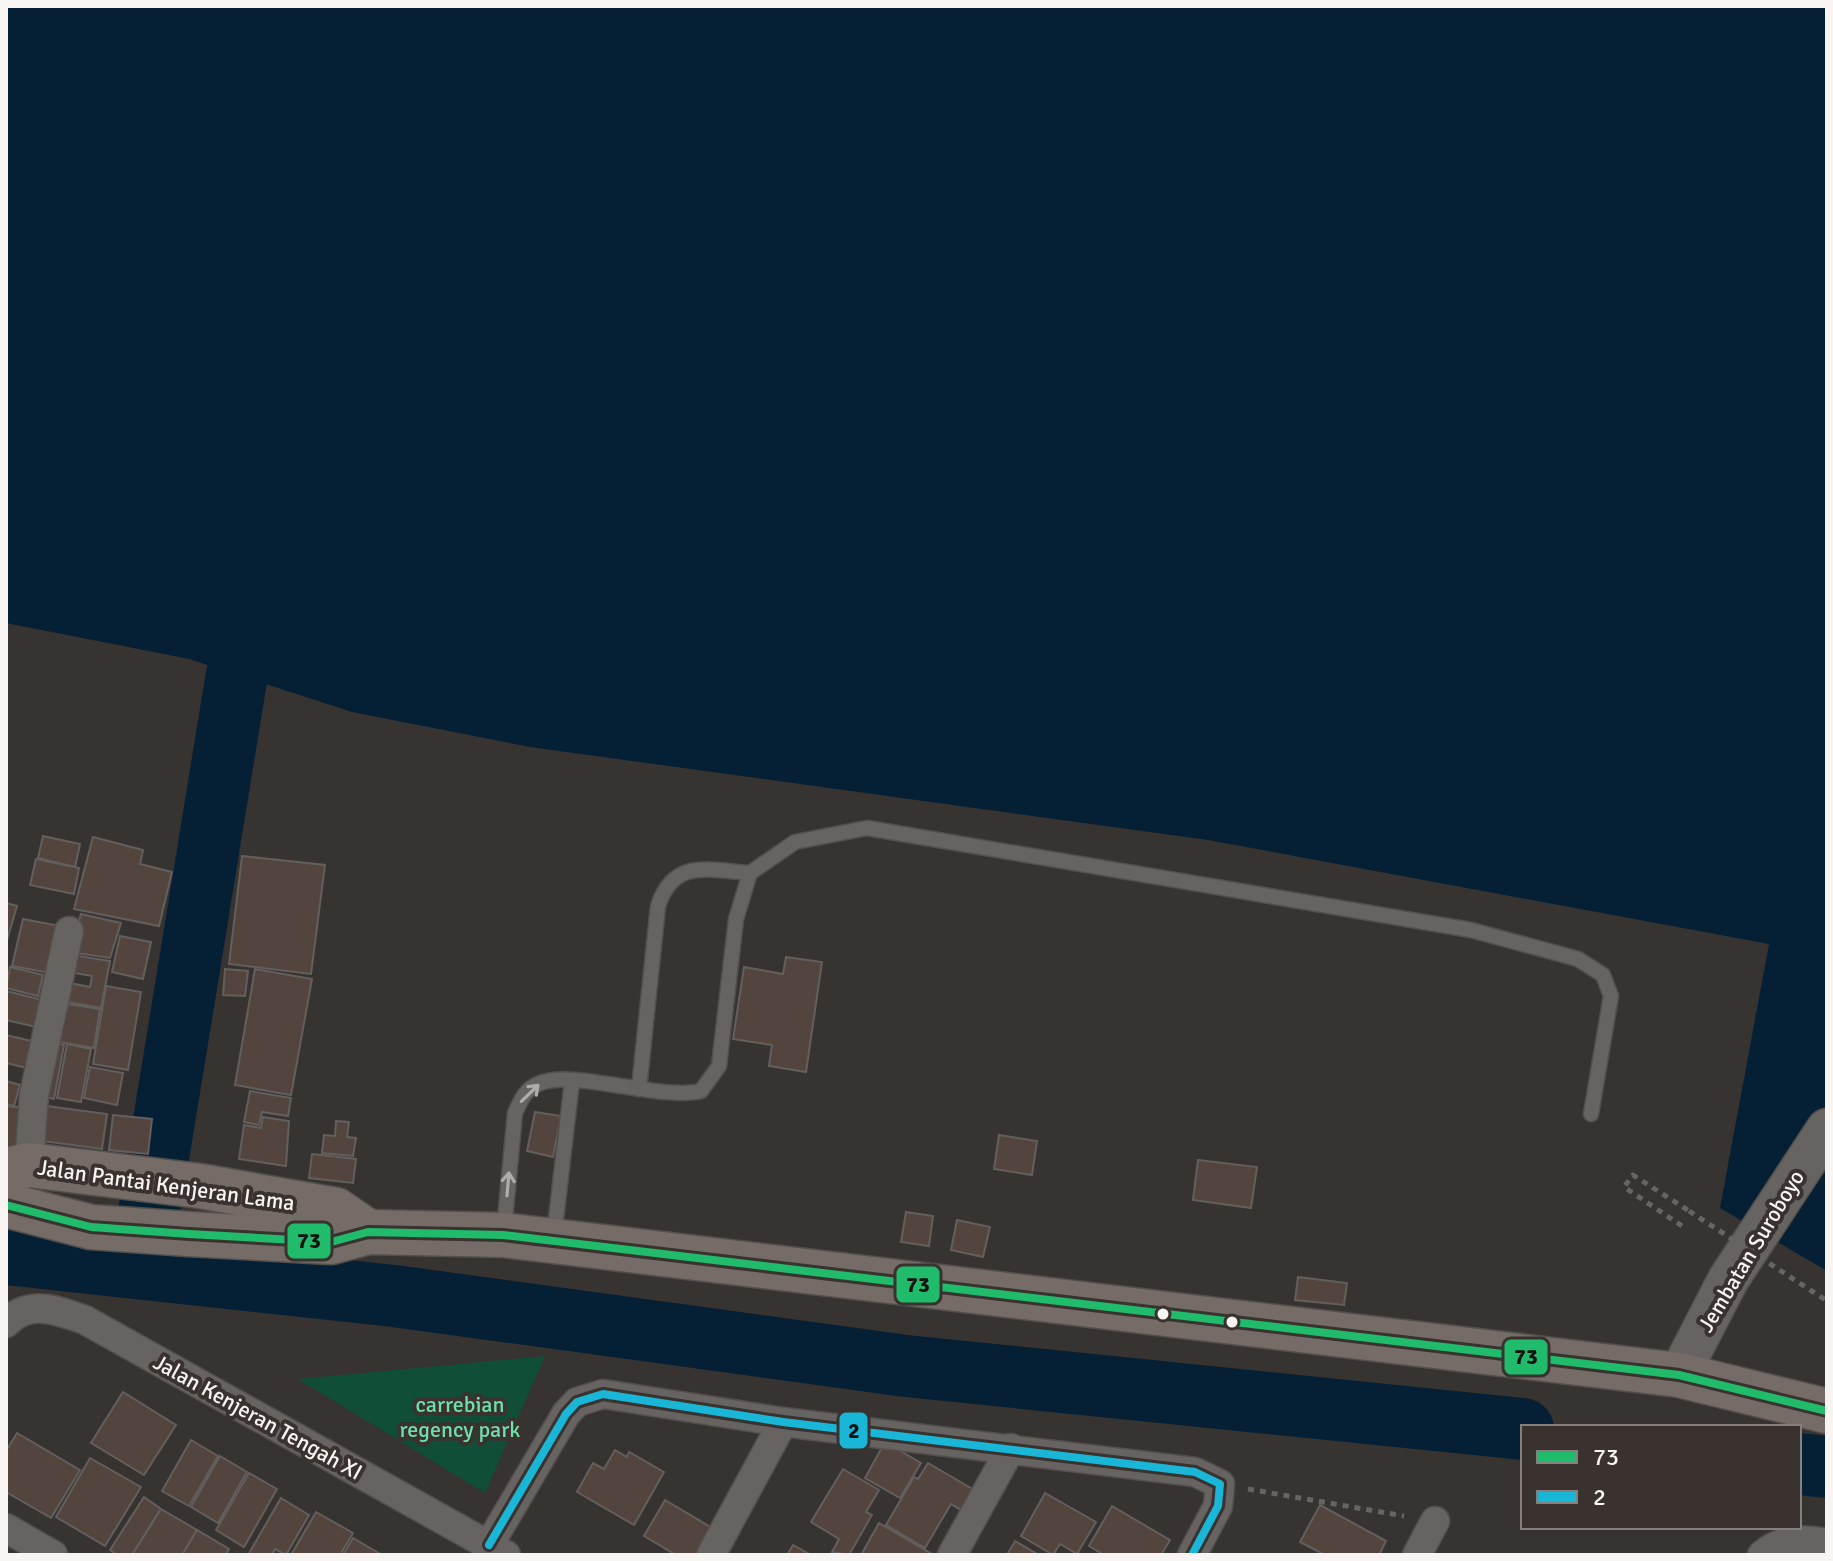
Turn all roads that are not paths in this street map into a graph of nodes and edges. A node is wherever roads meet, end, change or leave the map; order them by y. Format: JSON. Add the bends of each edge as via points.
{"nodes":[{"id":1,"x":750,"y":873,"type":"junction"},
{"id":2,"x":69,"y":931,"type":"dead end"},
{"id":3,"x":572,"y":1081,"type":"junction"},
{"id":4,"x":639,"y":1089,"type":"junction"},
{"id":5,"x":1591,"y":1114,"type":"dead end"},
{"id":6,"x":1827,"y":1129,"type":"edge"},
{"id":7,"x":18,"y":1168,"type":"edge"},
{"id":8,"x":6,"y":1205,"type":"edge"},
{"id":9,"x":368,"y":1232,"type":"junction"},
{"id":10,"x":503,"y":1235,"type":"junction"},
{"id":11,"x":553,"y":1241,"type":"junction"},
{"id":12,"x":6,"y":1323,"type":"edge"},
{"id":13,"x":1679,"y":1375,"type":"junction"},
{"id":14,"x":1827,"y":1411,"type":"edge"},
{"id":15,"x":783,"y":1422,"type":"junction"},
{"id":16,"x":1011,"y":1448,"type":"junction"},
{"id":17,"x":1435,"y":1521,"type":"road end"},
{"id":18,"x":6,"y":1528,"type":"edge"},
{"id":19,"x":1827,"y":1543,"type":"edge"},
{"id":20,"x":498,"y":1550,"type":"edge"},
{"id":21,"x":53,"y":1555,"type":"edge"},
{"id":22,"x":711,"y":1555,"type":"edge"},
{"id":23,"x":952,"y":1555,"type":"edge"},
{"id":24,"x":1192,"y":1555,"type":"edge"},
{"id":25,"x":1417,"y":1555,"type":"edge"},
{"id":26,"x":1762,"y":1555,"type":"edge"}],
"edges":[{"from":1,"to":4,"type":"lane","via":[[736,919],[719,1066],[701,1091],[691,1094]]},
{"from":1,"to":4,"type":"lane","via":[[695,870],[678,874],[664,888]]},
{"from":1,"to":5,"type":"lane","via":[[795,842],[867,828],[1471,930],[1555,951],[1603,975],[1611,996]]},
{"from":2,"to":7,"type":"street"},
{"from":3,"to":4,"type":"lane"},
{"from":10,"to":3,"type":"lane","one_way":true,"via":[[519,1104],[538,1083]]},
{"from":3,"to":11,"type":"lane"},
{"from":6,"to":13,"type":"street","name":"Jembatan Suroboyo","via":[[1728,1280]]},
{"from":7,"to":9,"type":"main road","name":"Jalan Pantai Kenjeran Lama","via":[[102,1172],[336,1210]]},
{"from":8,"to":9,"type":"main road","name":"Jalan Pantai Kenjeran Lama","via":[[91,1227],[331,1242]]},
{"from":9,"to":10,"type":"main road","name":"Jalan Pantai Kenjeran Lama"},
{"from":10,"to":11,"type":"main road","name":"Jalan Pantai Kenjeran Lama"},
{"from":11,"to":13,"type":"main road","name":"Jalan Pantai Kenjeran Lama"},
{"from":12,"to":20,"type":"street","name":"Jalan Kenjeran Tengah XI","via":[[17,1311],[31,1308],[85,1320]]},
{"from":13,"to":14,"type":"main road","name":"Jalan Pantai Kenjeran Lama"},
{"from":15,"to":16,"type":"street"},
{"from":15,"to":20,"type":"street","via":[[590,1396],[566,1414]]},
{"from":15,"to":22,"type":"street"},
{"from":16,"to":23,"type":"street"},
{"from":16,"to":24,"type":"street","via":[[1195,1472],[1220,1484],[1218,1506]]},
{"from":17,"to":25,"type":"street"},
{"from":18,"to":21,"type":"street"},
{"from":19,"to":26,"type":"street","via":[[1797,1539]]}]}
